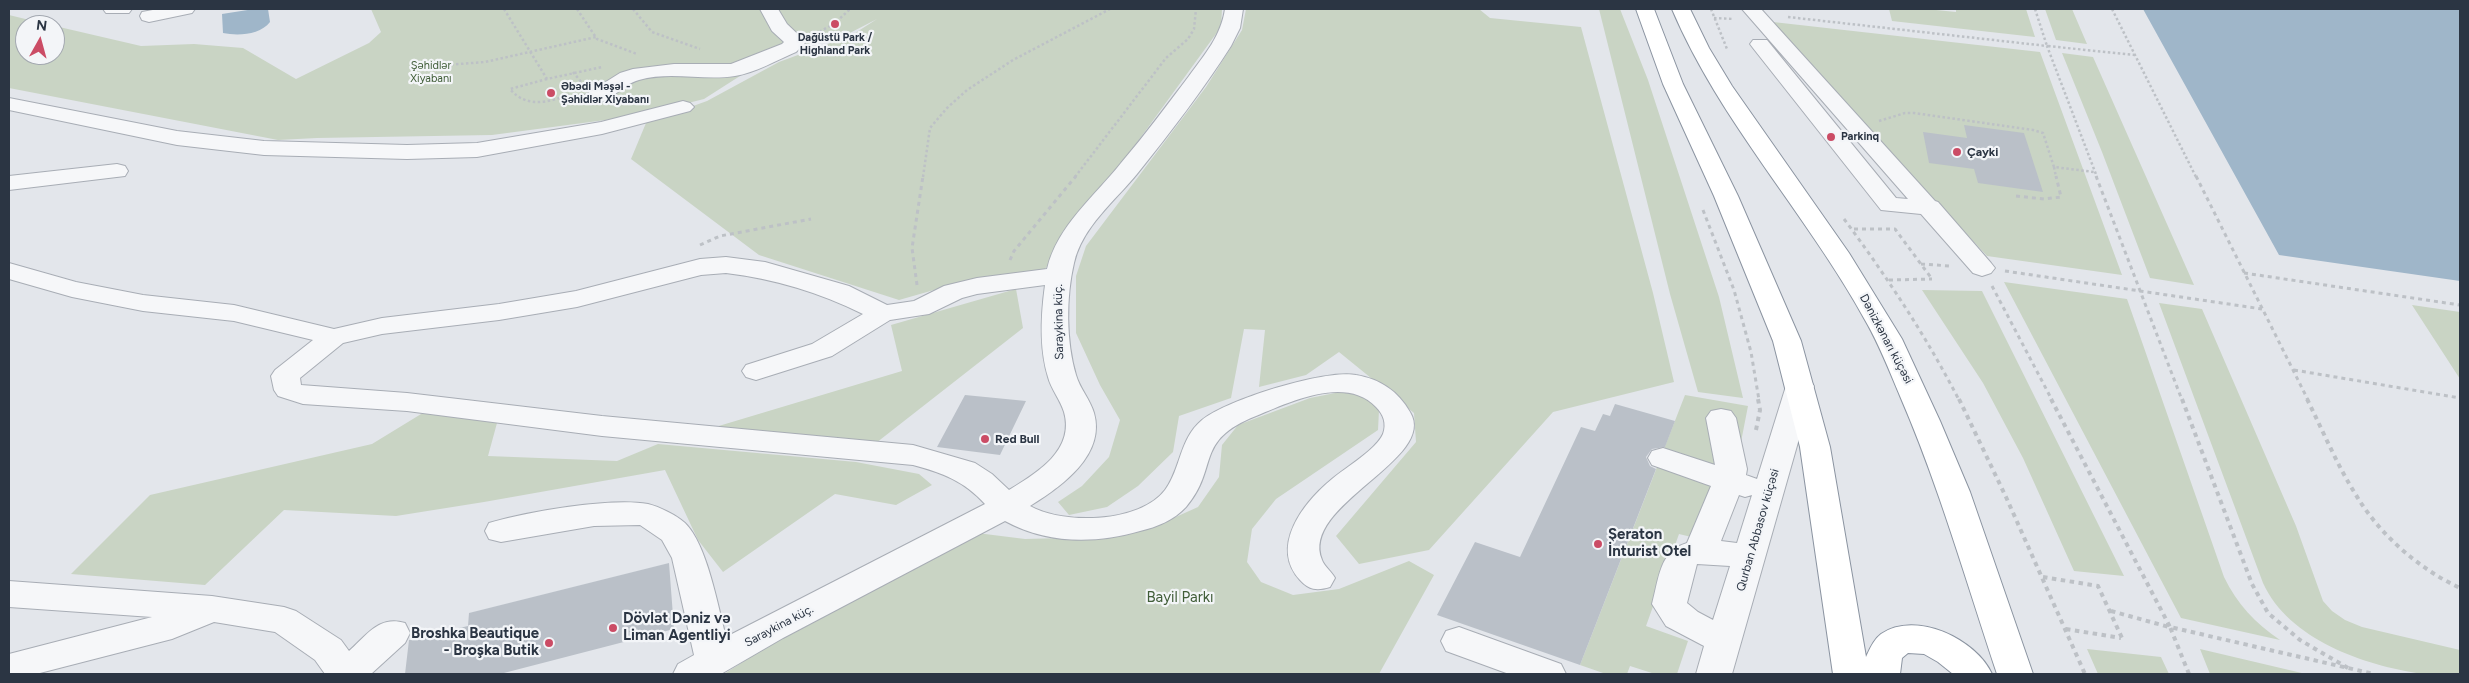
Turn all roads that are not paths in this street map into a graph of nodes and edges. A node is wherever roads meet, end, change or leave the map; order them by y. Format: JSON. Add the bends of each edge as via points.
{"nodes":[{"id":1,"x":112,"y":9,"type":"edge"},
{"id":2,"x":123,"y":9,"type":"edge"},
{"id":3,"x":186,"y":9,"type":"edge"},
{"id":4,"x":769,"y":9,"type":"edge"},
{"id":5,"x":1234,"y":9,"type":"edge"},
{"id":6,"x":1645,"y":9,"type":"edge"},
{"id":7,"x":1681,"y":9,"type":"edge"},
{"id":8,"x":1750,"y":14,"type":"edge"},
{"id":9,"x":149,"y":16,"type":"dead end"},
{"id":10,"x":1773,"y":32,"type":"junction"},
{"id":11,"x":582,"y":93,"type":"road end"},
{"id":12,"x":9,"y":104,"type":"edge"},
{"id":13,"x":683,"y":107,"type":"dead end"},
{"id":14,"x":117,"y":171,"type":"dead end"},
{"id":15,"x":9,"y":183,"type":"edge"},
{"id":16,"x":1930,"y":207,"type":"junction"},
{"id":17,"x":1982,"y":268,"type":"road end"},
{"id":18,"x":9,"y":271,"type":"edge"},
{"id":19,"x":1059,"y":275,"type":"junction"},
{"id":20,"x":883,"y":313,"type":"junction"},
{"id":21,"x":334,"y":337,"type":"junction"},
{"id":22,"x":756,"y":371,"type":"dead end"},
{"id":23,"x":1800,"y":386,"type":"junction"},
{"id":24,"x":1721,"y":418,"type":"dead end"},
{"id":25,"x":1663,"y":458,"type":"dead end"},
{"id":26,"x":1737,"y":484,"type":"junction"},
{"id":27,"x":1007,"y":506,"type":"junction"},
{"id":28,"x":501,"y":531,"type":"dead end"},
{"id":29,"x":1700,"y":552,"type":"junction"},
{"id":30,"x":1750,"y":556,"type":"junction"},
{"id":31,"x":1318,"y":578,"type":"dead end"},
{"id":32,"x":9,"y":594,"type":"edge"},
{"id":33,"x":1840,"y":604,"type":"junction"},
{"id":34,"x":212,"y":608,"type":"junction"},
{"id":35,"x":392,"y":634,"type":"dead end"},
{"id":36,"x":1725,"y":640,"type":"junction"},
{"id":37,"x":1459,"y":641,"type":"dead end"},
{"id":38,"x":21,"y":664,"type":"dead end"},
{"id":39,"x":703,"y":668,"type":"edge"},
{"id":40,"x":347,"y":674,"type":"edge"},
{"id":41,"x":1548,"y":674,"type":"edge"},
{"id":42,"x":1714,"y":674,"type":"edge"},
{"id":43,"x":1831,"y":674,"type":"edge"},
{"id":44,"x":1851,"y":674,"type":"edge"},
{"id":45,"x":1882,"y":674,"type":"edge"},
{"id":46,"x":1974,"y":674,"type":"edge"},
{"id":47,"x":2015,"y":674,"type":"edge"}],
"edges":[{"from":1,"to":2,"type":"street"},
{"from":3,"to":9,"type":"street"},
{"from":4,"to":11,"type":"street","via":[[779,27],[796,42],[789,48],[734,70],[674,70],[640,74]]},
{"from":5,"to":19,"type":"street","name":"Saraykina küç.","via":[[1233,25],[1223,44],[1152,141],[1083,222],[1066,249]]},
{"from":6,"to":23,"type":"highway","via":[[1673,84],[1774,307]]},
{"from":7,"to":47,"type":"highway","name":"Dənizkənarı küçəsi","via":[[1721,86],[1859,288],[1894,350],[1930,430]]},
{"from":8,"to":10,"type":"street"},
{"from":10,"to":16,"type":"street"},
{"from":10,"to":16,"type":"street","via":[[1753,35],[1889,205]]},
{"from":12,"to":13,"type":"street","via":[[177,138],[254,147],[407,152],[477,150],[602,128]]},
{"from":14,"to":15,"type":"street"},
{"from":16,"to":17,"type":"street"},
{"from":18,"to":21,"type":"street","via":[[72,289],[143,303],[234,313]]},
{"from":19,"to":20,"type":"street","via":[[953,292],[920,308]]},
{"from":19,"to":27,"type":"street","name":"Saraykina küç.","via":[[1059,361],[1062,377],[1080,418],[1079,441],[1069,458],[1038,488]]},
{"from":20,"to":21,"type":"street","via":[[840,292],[752,267],[726,265],[700,267],[577,299],[382,326]]},
{"from":20,"to":22,"type":"street","via":[[822,350]]},
{"from":21,"to":27,"type":"street","via":[[285,376],[288,390],[303,395],[407,402],[602,426],[912,455],[969,472]]},
{"from":23,"to":30,"type":"street","name":"Qurban Abbasov küçəsi"},
{"from":23,"to":33,"type":"highway","via":[[1816,447]]},
{"from":24,"to":26,"type":"street"},
{"from":25,"to":26,"type":"street"},
{"from":26,"to":29,"type":"street"},
{"from":27,"to":31,"type":"street","via":[[1029,521],[1060,528],[1085,529],[1136,522],[1169,505],[1180,492],[1202,437],[1213,426],[1235,413],[1317,386],[1353,383],[1368,387],[1384,397],[1394,409],[1400,425],[1385,452],[1336,492],[1304,539],[1305,564]]},
{"from":27,"to":39,"type":"street","name":"Saraykina küç."},
{"from":28,"to":39,"type":"street","via":[[625,513],[647,515],[674,532],[689,558]]},
{"from":29,"to":30,"type":"street"},
{"from":29,"to":36,"type":"street","via":[[1689,552],[1682,557],[1669,604],[1680,619]]},
{"from":30,"to":36,"type":"street","name":"Qurban Abbasov küçəsi"},
{"from":32,"to":34,"type":"street"},
{"from":33,"to":43,"type":"highway"},
{"from":33,"to":44,"type":"highway"},
{"from":34,"to":38,"type":"street","via":[[172,626]]},
{"from":34,"to":40,"type":"street","via":[[284,620],[328,650]]},
{"from":35,"to":40,"type":"street"},
{"from":36,"to":42,"type":"street","name":"Qurban Abbasov küçəsi"},
{"from":37,"to":41,"type":"street"},
{"from":45,"to":46,"type":"highway","via":[[1887,648],[1908,640],[1944,646],[1960,657]]}]}
